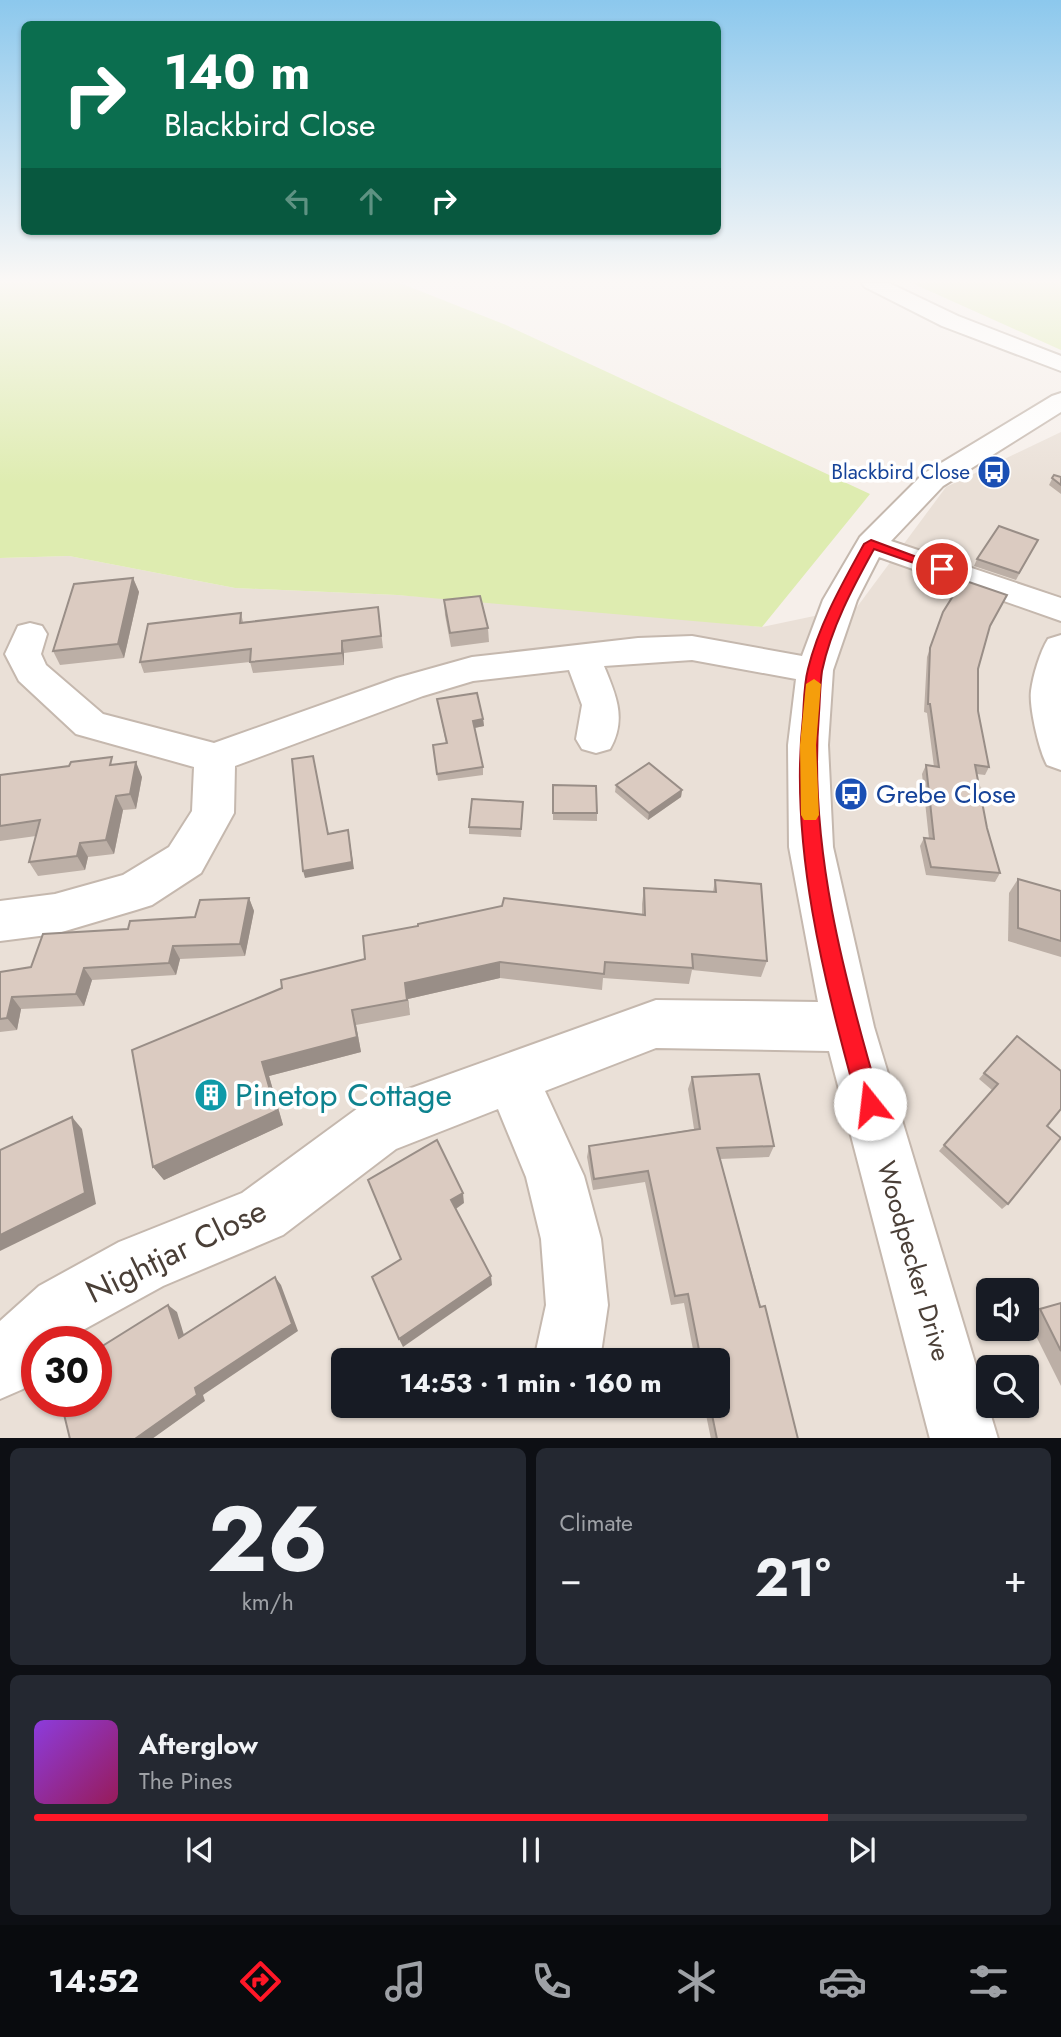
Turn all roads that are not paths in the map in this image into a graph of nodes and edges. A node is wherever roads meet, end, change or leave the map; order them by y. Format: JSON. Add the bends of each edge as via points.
{"nodes":[{"id":1,"x":1025,"y":350,"type":"edge"},
{"id":2,"x":1061,"y":364,"type":"edge"},
{"id":3,"x":1061,"y":401,"type":"edge"},
{"id":4,"x":871,"y":544,"type":"junction"},
{"id":5,"x":1061,"y":610,"type":"edge"},
{"id":6,"x":30,"y":634,"type":"dead end"},
{"id":7,"x":1061,"y":647,"type":"edge"},
{"id":8,"x":583,"y":658,"type":"junction"},
{"id":9,"x":815,"y":670,"type":"junction"},
{"id":10,"x":596,"y":739,"type":"dead end"},
{"id":11,"x":1061,"y":755,"type":"edge"},
{"id":12,"x":215,"y":758,"type":"junction"},
{"id":13,"x":0,"y":920,"type":"edge"},
{"id":14,"x":848,"y":1027,"type":"junction"},
{"id":15,"x":512,"y":1077,"type":"junction"},
{"id":16,"x":569,"y":1348,"type":"edge"},
{"id":17,"x":0,"y":1366,"type":"edge"},
{"id":18,"x":964,"y":1438,"type":"edge"}],
"edges":[{"from":1,"to":2,"type":"street"},
{"from":3,"to":4,"type":"street","name":"Woodpecker Drive","via":[[933,480]]},
{"from":4,"to":5,"type":"street"},
{"from":4,"to":9,"type":"street","name":"Woodpecker Drive","via":[[840,600]]},
{"from":6,"to":12,"type":"street","via":[[23,654],[32,671],[90,724]]},
{"from":7,"to":11,"type":"street","via":[[1049,692]]},
{"from":8,"to":9,"type":"street","via":[[692,648]]},
{"from":8,"to":10,"type":"street","via":[[601,705]]},
{"from":8,"to":12,"type":"street","via":[[472,669]]},
{"from":9,"to":14,"type":"street","name":"Woodpecker Drive","via":[[808,745],[811,846]]},
{"from":12,"to":13,"type":"street","via":[[213,813],[185,860],[136,891],[55,914]]},
{"from":14,"to":15,"type":"street","name":"Nightjar Close","via":[[656,1024]]},
{"from":14,"to":18,"type":"street","name":"Woodpecker Drive"},
{"from":15,"to":16,"type":"street","via":[[555,1176],[571,1239],[577,1305]]},
{"from":15,"to":17,"type":"street","name":"Nightjar Close","via":[[378,1128],[262,1214],[141,1264],[61,1308]]}]}
